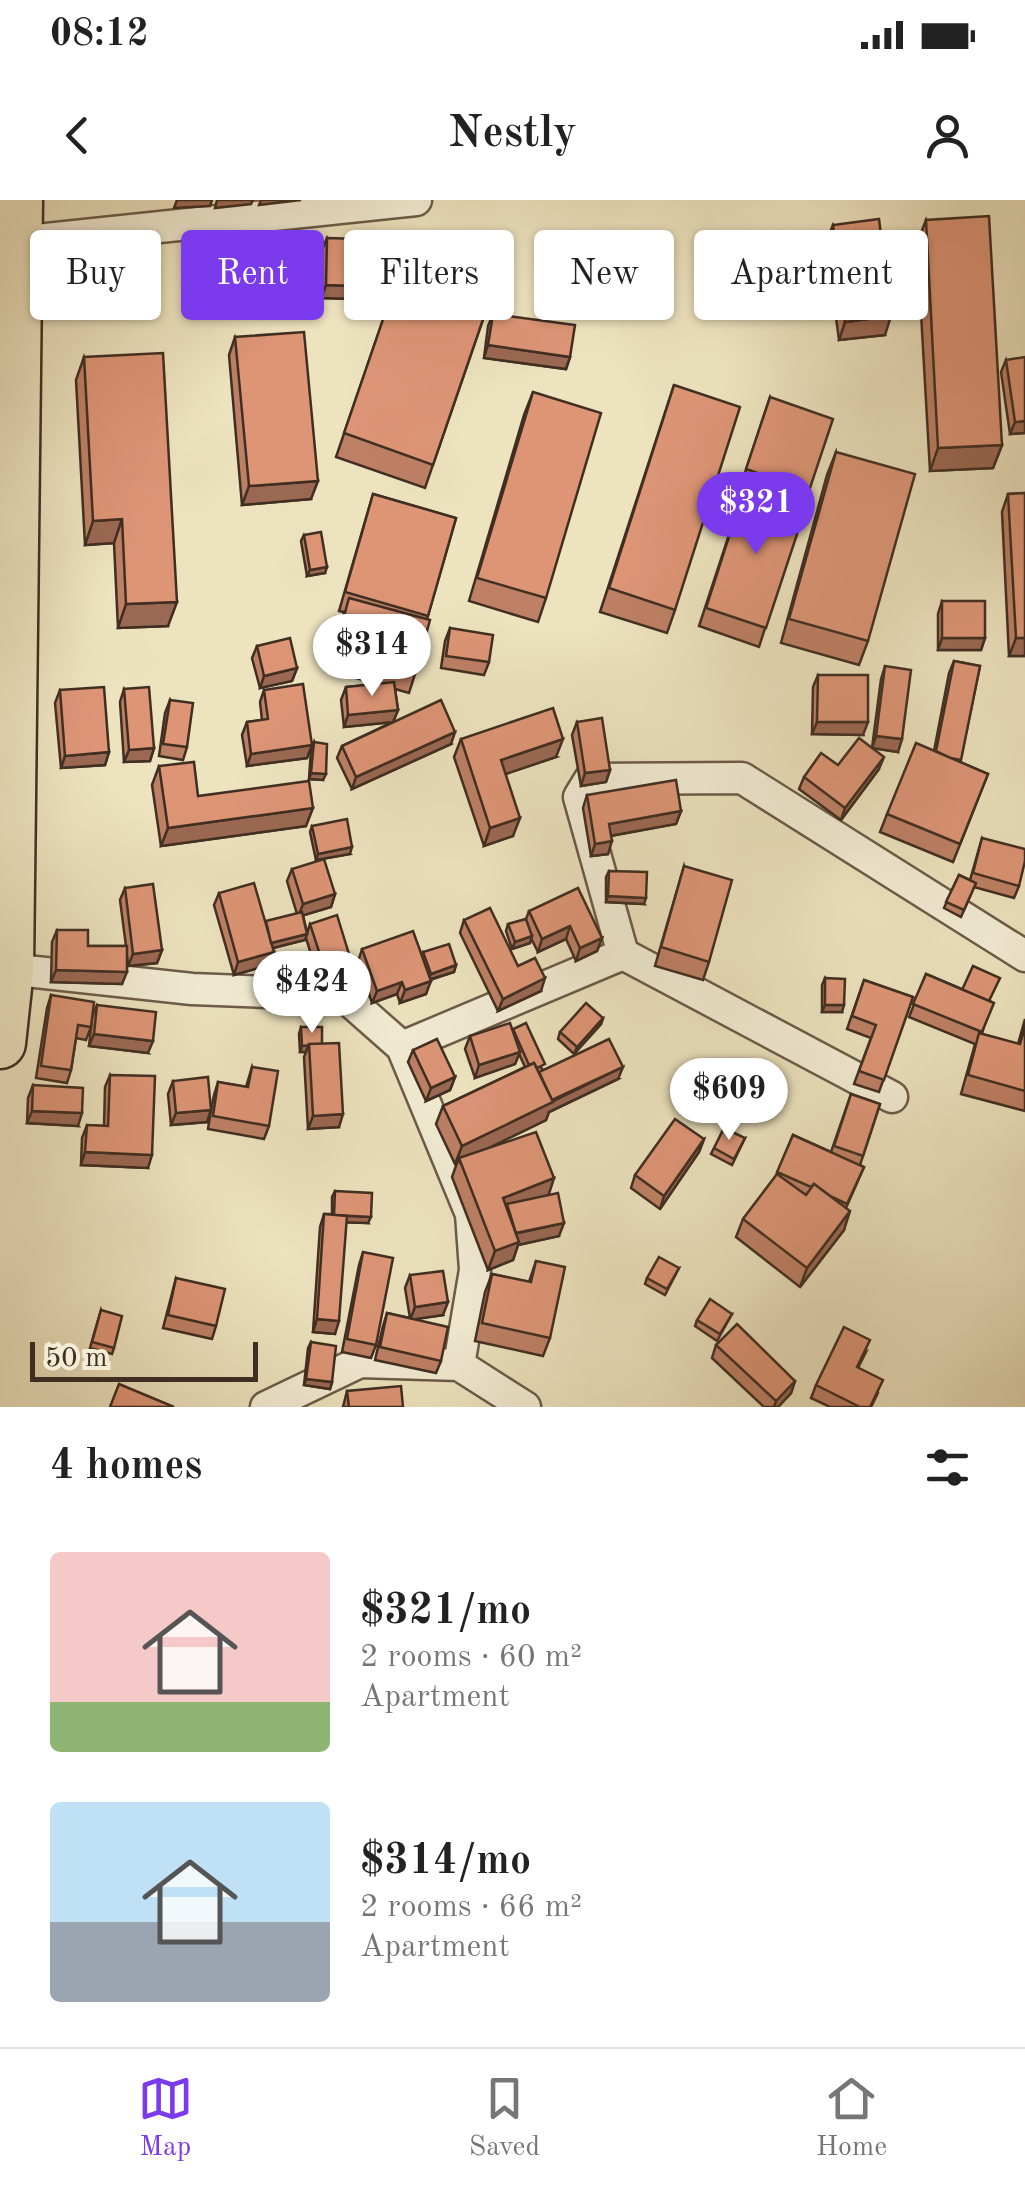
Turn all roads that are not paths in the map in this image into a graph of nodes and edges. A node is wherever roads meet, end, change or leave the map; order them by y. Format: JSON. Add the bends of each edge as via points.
{"nodes":[{"id":1,"x":416,"y":200,"type":"edge"},
{"id":2,"x":18,"y":221,"type":"edge"},
{"id":3,"x":623,"y":954,"type":"junction"},
{"id":4,"x":1025,"y":956,"type":"edge"},
{"id":5,"x":8,"y":969,"type":"junction"},
{"id":6,"x":0,"y":1043,"type":"edge"},
{"id":7,"x":402,"y":1048,"type":"junction"},
{"id":8,"x":892,"y":1097,"type":"dead end"},
{"id":9,"x":459,"y":1364,"type":"junction"},
{"id":10,"x":266,"y":1407,"type":"edge"},
{"id":11,"x":525,"y":1407,"type":"edge"}],
"edges":[{"from":1,"to":2,"type":"street"},
{"from":2,"to":5,"type":"highway"},
{"from":3,"to":4,"type":"street","via":[[579,797],[590,778],[742,778]]},
{"from":3,"to":7,"type":"street"},
{"from":3,"to":8,"type":"street"},
{"from":5,"to":6,"type":"highway"},
{"from":5,"to":7,"type":"street","via":[[192,989],[343,995]]},
{"from":7,"to":9,"type":"street","via":[[471,1214],[475,1270]]},
{"from":9,"to":10,"type":"street","via":[[360,1362]]},
{"from":9,"to":11,"type":"street"}]}
